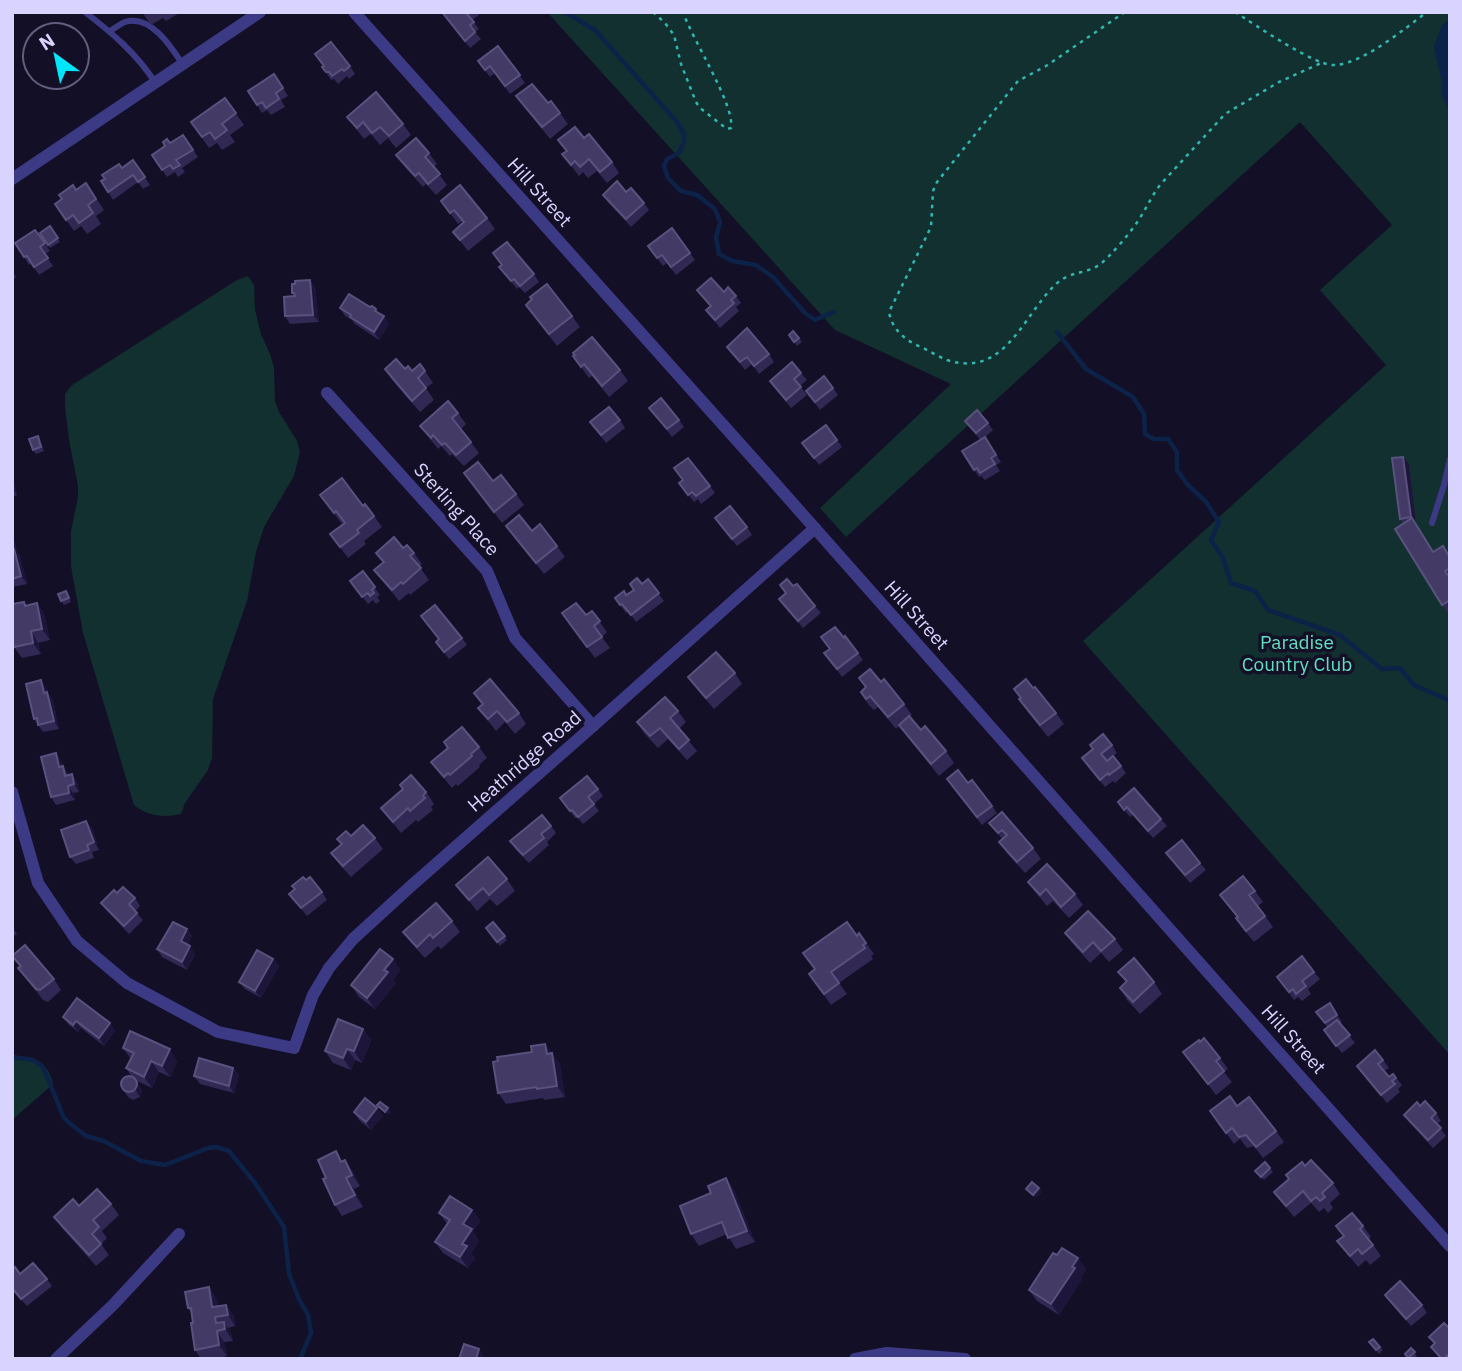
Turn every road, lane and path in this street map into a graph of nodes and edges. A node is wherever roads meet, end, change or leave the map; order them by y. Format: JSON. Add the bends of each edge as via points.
{"nodes":[{"id":1,"x":85,"y":12,"type":"edge"},
{"id":2,"x":260,"y":12,"type":"edge"},
{"id":3,"x":354,"y":12,"type":"edge"},
{"id":4,"x":653,"y":12,"type":"edge"},
{"id":5,"x":683,"y":12,"type":"edge"},
{"id":6,"x":1125,"y":12,"type":"edge"},
{"id":7,"x":1235,"y":12,"type":"edge"},
{"id":8,"x":1427,"y":12,"type":"edge"},
{"id":9,"x":110,"y":31,"type":"junction"},
{"id":10,"x":1321,"y":62,"type":"junction"},
{"id":11,"x":183,"y":65,"type":"junction"},
{"id":12,"x":156,"y":83,"type":"junction"},
{"id":13,"x":12,"y":179,"type":"edge"},
{"id":14,"x":327,"y":393,"type":"dead end"},
{"id":15,"x":1450,"y":459,"type":"edge"},
{"id":16,"x":1432,"y":523,"type":"dead end"},
{"id":17,"x":815,"y":528,"type":"junction"},
{"id":18,"x":593,"y":726,"type":"junction"},
{"id":19,"x":12,"y":792,"type":"edge"},
{"id":20,"x":180,"y":1234,"type":"dead end"},
{"id":21,"x":1450,"y":1246,"type":"edge"},
{"id":22,"x":56,"y":1359,"type":"edge"},
{"id":23,"x":855,"y":1359,"type":"edge"},
{"id":24,"x":965,"y":1359,"type":"edge"}],
"edges":[{"from":1,"to":9,"type":"lane"},
{"from":2,"to":11,"type":"street"},
{"from":3,"to":17,"type":"street","name":"Hill Street"},
{"from":4,"to":5,"type":"path","via":[[674,35],[700,108],[731,128],[722,94]]},
{"from":6,"to":10,"type":"path","via":[[1018,81],[937,182],[931,227],[888,312],[893,326],[914,345],[946,360],[971,364],[996,354],[1058,282],[1090,270],[1108,257],[1137,223],[1160,185],[1225,114]]},
{"from":7,"to":10,"type":"path"},
{"from":8,"to":10,"type":"path","via":[[1360,57],[1344,64]]},
{"from":9,"to":11,"type":"lane","via":[[126,22],[150,27],[169,42]]},
{"from":9,"to":12,"type":"lane"},
{"from":11,"to":12,"type":"street"},
{"from":12,"to":13,"type":"street"},
{"from":14,"to":18,"type":"street","name":"Sterling Place","via":[[487,570],[515,638]]},
{"from":15,"to":16,"type":"lane"},
{"from":17,"to":18,"type":"street","name":"Heathridge Road"},
{"from":17,"to":21,"type":"street","name":"Hill Street"},
{"from":18,"to":19,"type":"street","name":"Heathridge Road","via":[[353,939],[313,995],[294,1048],[218,1032],[127,983],[77,941],[38,883]]},
{"from":20,"to":22,"type":"street"},
{"from":23,"to":24,"type":"street","via":[[887,1353]]}]}
